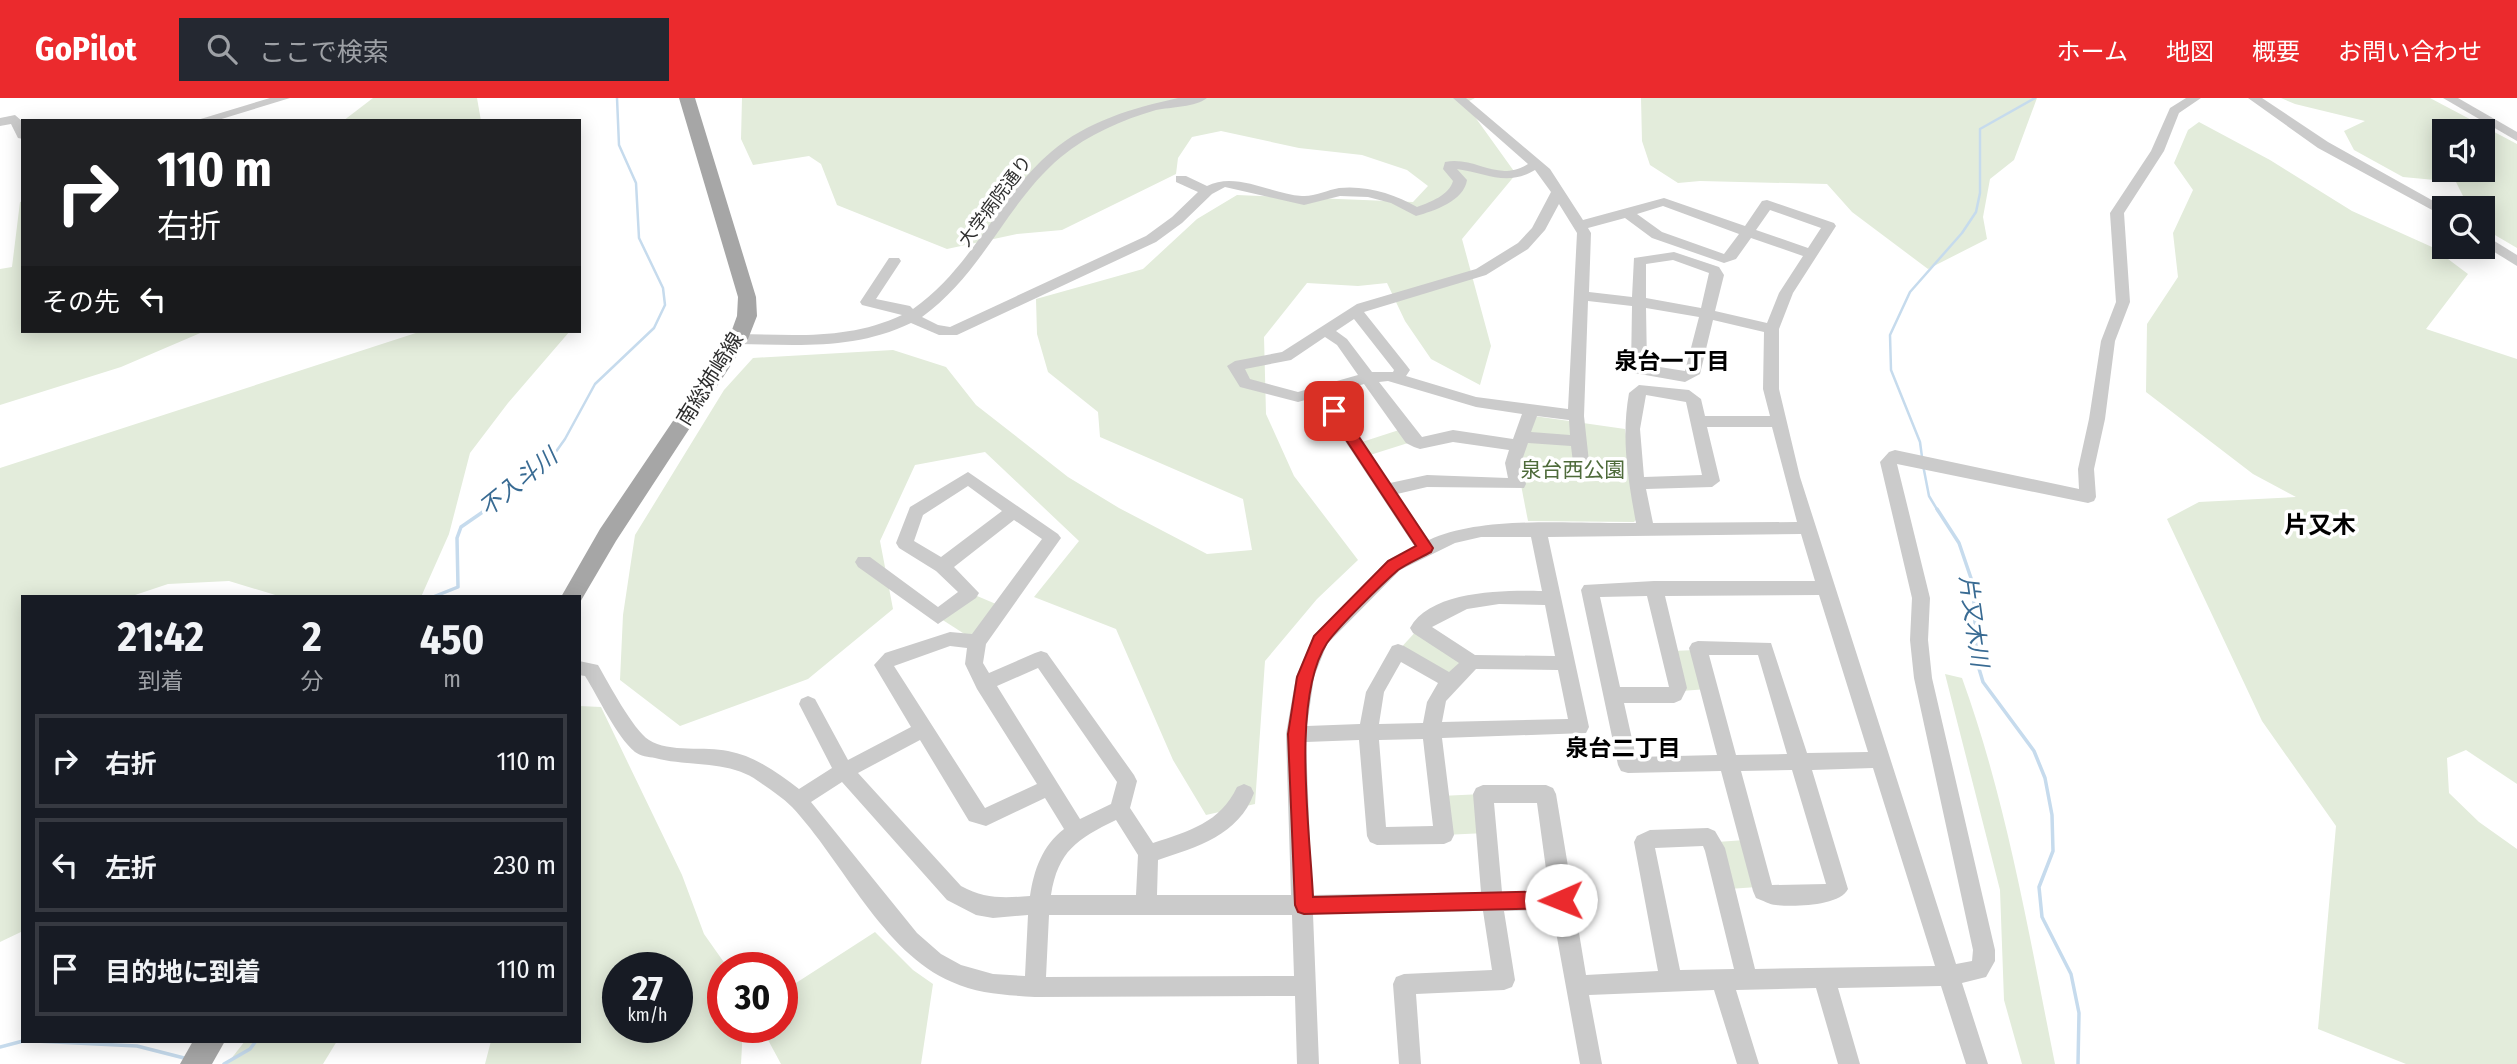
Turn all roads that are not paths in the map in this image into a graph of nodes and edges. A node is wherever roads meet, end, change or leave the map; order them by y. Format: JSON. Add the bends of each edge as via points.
{"nodes":[{"id":1,"x":284,"y":98,"type":"edge"},
{"id":2,"x":687,"y":98,"type":"edge"},
{"id":3,"x":1201,"y":98,"type":"edge"},
{"id":4,"x":1460,"y":98,"type":"edge"},
{"id":5,"x":2194,"y":98,"type":"edge"},
{"id":6,"x":2254,"y":98,"type":"edge"},
{"id":7,"x":2449,"y":98,"type":"edge"},
{"id":8,"x":207,"y":119,"type":"edge"},
{"id":9,"x":0,"y":122,"type":"edge"},
{"id":10,"x":21,"y":131,"type":"edge"},
{"id":11,"x":2517,"y":137,"type":"edge"},
{"id":12,"x":1537,"y":164,"type":"junction"},
{"id":13,"x":1181,"y":179,"type":"dead end"},
{"id":14,"x":1207,"y":191,"type":"junction"},
{"id":15,"x":1558,"y":192,"type":"junction"},
{"id":16,"x":2432,"y":206,"type":"edge"},
{"id":17,"x":1627,"y":213,"type":"junction"},
{"id":18,"x":1581,"y":225,"type":"junction"},
{"id":19,"x":1748,"y":232,"type":"junction"},
{"id":20,"x":2495,"y":246,"type":"edge"},
{"id":21,"x":1810,"y":254,"type":"junction"},
{"id":22,"x":894,"y":261,"type":"dead end"},
{"id":23,"x":2517,"y":262,"type":"edge"},
{"id":24,"x":1582,"y":296,"type":"junction"},
{"id":25,"x":1639,"y":302,"type":"junction"},
{"id":26,"x":1355,"y":310,"type":"junction"},
{"id":27,"x":1707,"y":313,"type":"junction"},
{"id":28,"x":910,"y":317,"type":"junction"},
{"id":29,"x":1772,"y":329,"type":"junction"},
{"id":30,"x":1325,"y":330,"type":"junction"},
{"id":31,"x":738,"y":339,"type":"junction"},
{"id":32,"x":1398,"y":377,"type":"junction"},
{"id":33,"x":1368,"y":378,"type":"junction"},
{"id":34,"x":1320,"y":391,"type":"junction"},
{"id":35,"x":1531,"y":410,"type":"junction"},
{"id":36,"x":1576,"y":416,"type":"junction"},
{"id":37,"x":1697,"y":421,"type":"junction"},
{"id":38,"x":1777,"y":422,"type":"junction"},
{"id":39,"x":1518,"y":441,"type":"junction"},
{"id":40,"x":1578,"y":441,"type":"junction"},
{"id":41,"x":1582,"y":471,"type":"dead end"},
{"id":42,"x":1637,"y":483,"type":"junction"},
{"id":43,"x":1387,"y":490,"type":"junction"},
{"id":44,"x":1013,"y":512,"type":"junction"},
{"id":45,"x":1807,"y":528,"type":"junction"},
{"id":46,"x":1646,"y":530,"type":"junction"},
{"id":47,"x":1539,"y":533,"type":"junction"},
{"id":48,"x":1425,"y":548,"type":"junction"},
{"id":49,"x":864,"y":562,"type":"dead end"},
{"id":50,"x":942,"y":566,"type":"junction"},
{"id":51,"x":1654,"y":588,"type":"junction"},
{"id":52,"x":1826,"y":588,"type":"junction"},
{"id":53,"x":573,"y":595,"type":"edge"},
{"id":54,"x":1553,"y":598,"type":"junction"},
{"id":55,"x":977,"y":642,"type":"junction"},
{"id":56,"x":1472,"y":662,"type":"junction"},
{"id":57,"x":1566,"y":663,"type":"junction"},
{"id":58,"x":581,"y":668,"type":"edge"},
{"id":59,"x":1451,"y":682,"type":"junction"},
{"id":60,"x":984,"y":684,"type":"junction"},
{"id":61,"x":1612,"y":695,"type":"junction"},
{"id":62,"x":808,"y":704,"type":"dead end"},
{"id":63,"x":922,"y":730,"type":"junction"},
{"id":64,"x":1433,"y":730,"type":"junction"},
{"id":65,"x":1369,"y":732,"type":"junction"},
{"id":66,"x":1296,"y":734,"type":"junction"},
{"id":67,"x":1879,"y":760,"type":"junction"},
{"id":68,"x":1801,"y":762,"type":"junction"},
{"id":69,"x":1729,"y":763,"type":"junction"},
{"id":70,"x":844,"y":771,"type":"junction"},
{"id":71,"x":1049,"y":787,"type":"junction"},
{"id":72,"x":1244,"y":793,"type":"dead end"},
{"id":73,"x":798,"y":800,"type":"junction"},
{"id":74,"x":1119,"y":808,"type":"junction"},
{"id":75,"x":1076,"y":831,"type":"junction"},
{"id":76,"x":1148,"y":854,"type":"junction"},
{"id":77,"x":1561,"y":900,"type":"junction"},
{"id":78,"x":1492,"y":901,"type":"junction"},
{"id":79,"x":1040,"y":905,"type":"junction"},
{"id":80,"x":1304,"y":905,"type":"junction"},
{"id":81,"x":1146,"y":907,"type":"junction"},
{"id":82,"x":1947,"y":976,"type":"junction"},
{"id":83,"x":1825,"y":978,"type":"junction"},
{"id":84,"x":1722,"y":980,"type":"junction"},
{"id":85,"x":1747,"y":980,"type":"junction"},
{"id":86,"x":1671,"y":981,"type":"junction"},
{"id":87,"x":1304,"y":986,"type":"junction"},
{"id":88,"x":1576,"y":986,"type":"junction"},
{"id":89,"x":1035,"y":987,"type":"junction"},
{"id":90,"x":210,"y":1043,"type":"edge"},
{"id":91,"x":195,"y":1064,"type":"edge"},
{"id":92,"x":1308,"y":1064,"type":"edge"},
{"id":93,"x":1410,"y":1064,"type":"edge"},
{"id":94,"x":1591,"y":1064,"type":"edge"},
{"id":95,"x":1748,"y":1064,"type":"edge"},
{"id":96,"x":1849,"y":1064,"type":"edge"},
{"id":97,"x":1977,"y":1064,"type":"edge"}],
"edges":[{"from":1,"to":8,"type":"street"},
{"from":2,"to":31,"type":"main road","name":"南総姉崎線","via":[[747,297],[747,316]]},
{"from":3,"to":28,"type":"street","name":"大学病院通り","via":[[1128,114],[1069,145],[1040,169],[972,265],[941,298]]},
{"from":4,"to":12,"type":"street"},
{"from":5,"to":82,"type":"street","via":[[2174,111],[2157,151],[2116,213],[2123,302],[2108,341],[2086,469],[2088,497],[1895,456],[1888,462],[1921,598],[1923,678],[1984,950],[1978,970]]},
{"from":6,"to":16,"type":"street","via":[[2323,145]]},
{"from":7,"to":11,"type":"street"},
{"from":9,"to":10,"type":"street","via":[[15,120]]},
{"from":12,"to":14,"type":"street","via":[[1507,176],[1450,165],[1460,180],[1459,187],[1422,211],[1379,194],[1355,191],[1304,201],[1223,183]]},
{"from":12,"to":15,"type":"street"},
{"from":13,"to":14,"type":"street"},
{"from":14,"to":28,"type":"street","via":[[1151,239],[958,330],[945,332]]},
{"from":15,"to":18,"type":"street"},
{"from":15,"to":26,"type":"street","via":[[1538,230],[1489,268]]},
{"from":17,"to":18,"type":"street"},
{"from":17,"to":19,"type":"street","via":[[1664,202]]},
{"from":17,"to":19,"type":"street","via":[[1657,234],[1724,258],[1731,256]]},
{"from":18,"to":24,"type":"street"},
{"from":19,"to":21,"type":"street"},
{"from":19,"to":21,"type":"street","via":[[1768,204],[1829,226]]},
{"from":20,"to":23,"type":"street"},
{"from":21,"to":29,"type":"street","via":[[1786,293]]},
{"from":22,"to":28,"type":"street","via":[[867,302],[905,309]]},
{"from":24,"to":25,"type":"street"},
{"from":24,"to":36,"type":"street"},
{"from":25,"to":27,"type":"street"},
{"from":25,"to":27,"type":"street","via":[[1639,261],[1674,256],[1717,275]]},
{"from":25,"to":27,"type":"street","via":[[1639,369],[1645,372],[1692,374]]},
{"from":26,"to":30,"type":"street"},
{"from":26,"to":32,"type":"street","via":[[1402,370]]},
{"from":27,"to":29,"type":"street"},
{"from":28,"to":31,"type":"street","name":"大学病院通り","via":[[853,339]]},
{"from":29,"to":38,"type":"street","via":[[1771,388]]},
{"from":30,"to":33,"type":"street","via":[[1342,342]]},
{"from":30,"to":34,"type":"street","via":[[1286,356],[1235,366],[1245,383],[1298,397]]},
{"from":31,"to":53,"type":"main road","name":"南総姉崎線"},
{"from":32,"to":33,"type":"street"},
{"from":32,"to":35,"type":"street","via":[[1461,398]]},
{"from":33,"to":34,"type":"street"},
{"from":33,"to":39,"type":"street","via":[[1412,439],[1420,443],[1453,436]]},
{"from":34,"to":43,"type":"street"},
{"from":35,"to":36,"type":"street"},
{"from":35,"to":39,"type":"street"},
{"from":36,"to":40,"type":"street"},
{"from":37,"to":38,"type":"street"},
{"from":37,"to":42,"type":"street","via":[[1712,481]]},
{"from":37,"to":42,"type":"street","via":[[1693,399],[1684,394],[1644,389],[1637,393],[1630,424]]},
{"from":38,"to":45,"type":"street"},
{"from":39,"to":40,"type":"street"},
{"from":39,"to":43,"type":"street","via":[[1513,463],[1518,484],[1427,481]]},
{"from":40,"to":41,"type":"street"},
{"from":42,"to":46,"type":"street"},
{"from":43,"to":48,"type":"street"},
{"from":44,"to":50,"type":"street"},
{"from":44,"to":50,"type":"street","via":[[968,478],[916,511],[905,543]]},
{"from":44,"to":55,"type":"street","via":[[1052,538]]},
{"from":45,"to":46,"type":"street"},
{"from":45,"to":52,"type":"street"},
{"from":46,"to":47,"type":"street"},
{"from":47,"to":48,"type":"street","via":[[1481,531]]},
{"from":47,"to":54,"type":"street"},
{"from":48,"to":66,"type":"street","via":[[1394,565],[1320,640],[1305,677]]},
{"from":49,"to":50,"type":"street","via":[[938,617],[970,593]]},
{"from":51,"to":52,"type":"street"},
{"from":51,"to":61,"type":"street","via":[[1590,590]]},
{"from":51,"to":61,"type":"street","via":[[1678,688],[1674,695]]},
{"from":52,"to":67,"type":"street"},
{"from":54,"to":56,"type":"street","via":[[1470,599],[1444,608],[1419,628]]},
{"from":54,"to":57,"type":"street"},
{"from":55,"to":60,"type":"street","via":[[974,664]]},
{"from":55,"to":63,"type":"street","via":[[950,639],[891,658],[883,665]]},
{"from":56,"to":57,"type":"street"},
{"from":56,"to":59,"type":"street"},
{"from":57,"to":64,"type":"street","via":[[1579,727]]},
{"from":58,"to":73,"type":"street","via":[[591,670],[643,747],[678,756],[729,759],[761,772]]},
{"from":59,"to":64,"type":"street","via":[[1434,707]]},
{"from":59,"to":65,"type":"street","via":[[1398,651],[1372,701]]},
{"from":60,"to":71,"type":"street"},
{"from":60,"to":74,"type":"street","via":[[1041,658],[1127,781]]},
{"from":61,"to":69,"type":"street","via":[[1628,765]]},
{"from":62,"to":70,"type":"street"},
{"from":63,"to":70,"type":"street"},
{"from":63,"to":71,"type":"street","via":[[976,816],[986,817]]},
{"from":64,"to":65,"type":"street"},
{"from":64,"to":65,"type":"street","via":[[1444,835],[1377,836]]},
{"from":65,"to":66,"type":"street"},
{"from":66,"to":80,"type":"street"},
{"from":67,"to":68,"type":"street"},
{"from":67,"to":82,"type":"street"},
{"from":68,"to":69,"type":"street"},
{"from":68,"to":69,"type":"street","via":[[1765,648],[1698,648]]},
{"from":68,"to":69,"type":"street","via":[[1838,889],[1832,893],[1775,895],[1762,891]]},
{"from":70,"to":73,"type":"street"},
{"from":70,"to":79,"type":"street","via":[[954,893],[993,908]]},
{"from":71,"to":75,"type":"street"},
{"from":72,"to":76,"type":"street","via":[[1237,812],[1213,829]]},
{"from":73,"to":89,"type":"street","via":[[909,940],[933,961],[957,974],[993,984]]},
{"from":74,"to":75,"type":"street"},
{"from":74,"to":76,"type":"street"},
{"from":75,"to":79,"type":"street","via":[[1052,854]]},
{"from":76,"to":81,"type":"street"},
{"from":77,"to":78,"type":"street"},
{"from":77,"to":78,"type":"street","via":[[1546,794],[1483,794]]},
{"from":77,"to":88,"type":"street"},
{"from":78,"to":80,"type":"street"},
{"from":78,"to":93,"type":"street","via":[[1504,980],[1404,984]]},
{"from":79,"to":81,"type":"street"},
{"from":79,"to":89,"type":"street"},
{"from":80,"to":81,"type":"street"},
{"from":80,"to":87,"type":"street"},
{"from":82,"to":83,"type":"street"},
{"from":82,"to":97,"type":"street"},
{"from":83,"to":85,"type":"street"},
{"from":83,"to":96,"type":"street"},
{"from":84,"to":85,"type":"street"},
{"from":84,"to":86,"type":"street"},
{"from":84,"to":95,"type":"street"},
{"from":85,"to":86,"type":"street","via":[[1715,848],[1708,837],[1650,839],[1644,842]]},
{"from":86,"to":88,"type":"street"},
{"from":87,"to":89,"type":"street"},
{"from":87,"to":92,"type":"street"},
{"from":88,"to":94,"type":"street"},
{"from":90,"to":91,"type":"main road"}]}
